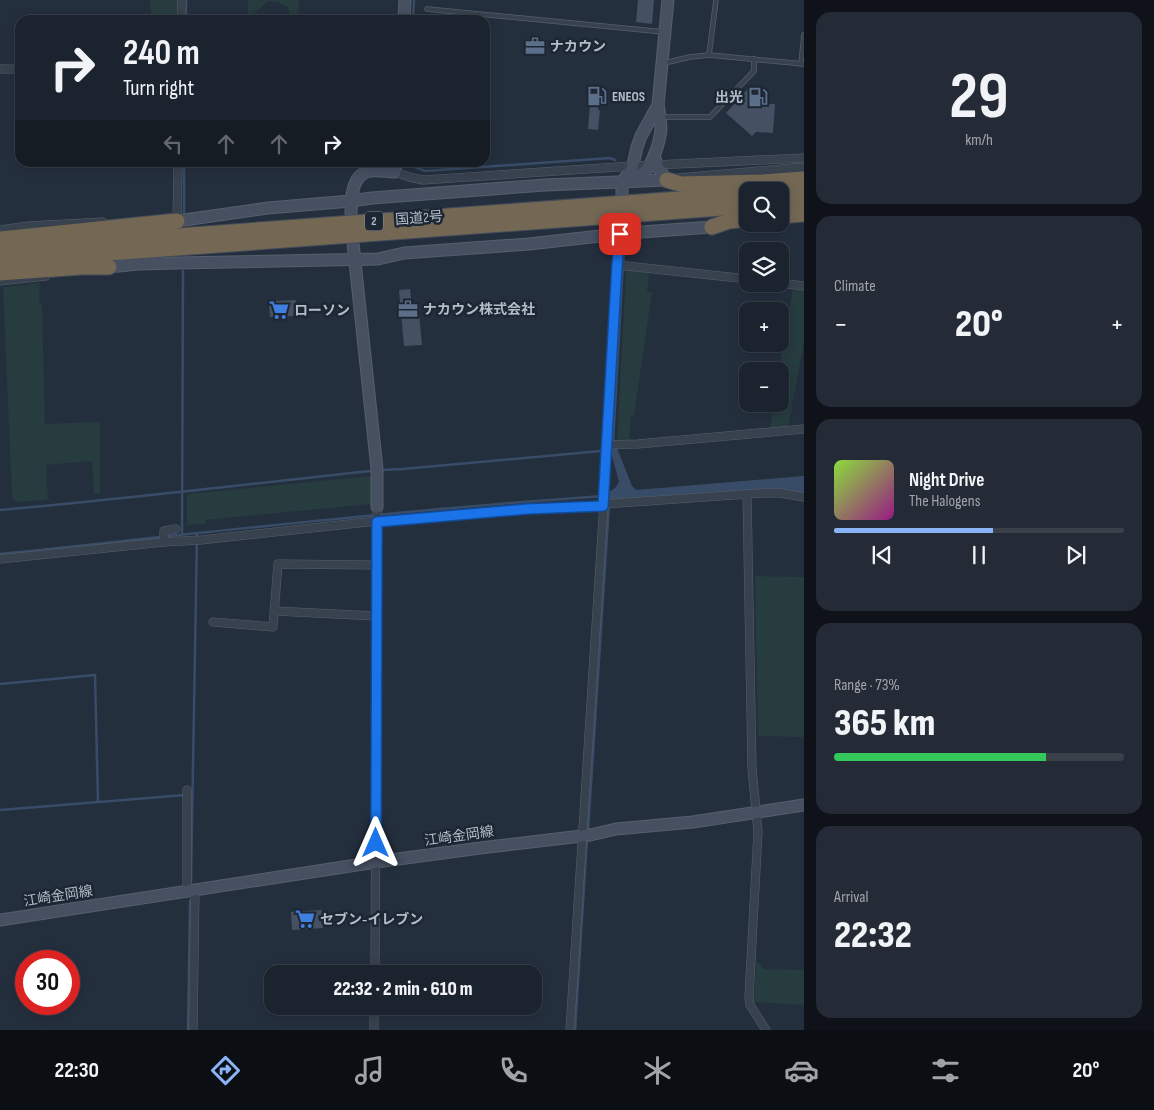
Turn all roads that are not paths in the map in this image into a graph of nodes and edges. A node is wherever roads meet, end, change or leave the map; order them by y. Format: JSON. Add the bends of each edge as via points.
{"nodes":[{"id":1,"x":182,"y":0,"type":"edge"},
{"id":2,"x":405,"y":0,"type":"edge"},
{"id":3,"x":668,"y":0,"type":"edge"},
{"id":4,"x":716,"y":0,"type":"edge"},
{"id":5,"x":427,"y":9,"type":"dead end"},
{"id":6,"x":181,"y":15,"type":"edge"},
{"id":7,"x":404,"y":15,"type":"edge"},
{"id":8,"x":489,"y":15,"type":"edge"},
{"id":9,"x":490,"y":15,"type":"edge"},
{"id":10,"x":665,"y":32,"type":"junction"},
{"id":11,"x":804,"y":35,"type":"edge"},
{"id":12,"x":709,"y":55,"type":"junction"},
{"id":13,"x":754,"y":59,"type":"junction"},
{"id":14,"x":662,"y":64,"type":"junction"},
{"id":15,"x":803,"y":64,"type":"edge"},
{"id":16,"x":0,"y":69,"type":"edge"},
{"id":17,"x":15,"y":69,"type":"edge"},
{"id":18,"x":657,"y":112,"type":"junction"},
{"id":19,"x":804,"y":158,"type":"edge"},
{"id":20,"x":653,"y":162,"type":"junction"},
{"id":21,"x":633,"y":166,"type":"junction"},
{"id":22,"x":178,"y":167,"type":"edge"},
{"id":23,"x":396,"y":167,"type":"edge"},
{"id":24,"x":804,"y":167,"type":"edge"},
{"id":25,"x":804,"y":179,"type":"edge"},
{"id":26,"x":667,"y":180,"type":"junction"},
{"id":27,"x":622,"y":182,"type":"junction"},
{"id":28,"x":804,"y":189,"type":"edge"},
{"id":29,"x":789,"y":190,"type":"edge"},
{"id":30,"x":739,"y":195,"type":"edge"},
{"id":31,"x":622,"y":196,"type":"dead end"},
{"id":32,"x":351,"y":201,"type":"junction"},
{"id":33,"x":804,"y":202,"type":"edge"},
{"id":34,"x":789,"y":203,"type":"edge"},
{"id":35,"x":739,"y":207,"type":"edge"},
{"id":36,"x":804,"y":214,"type":"edge"},
{"id":37,"x":351,"y":215,"type":"dead end"},
{"id":38,"x":789,"y":215,"type":"edge"},
{"id":39,"x":739,"y":220,"type":"edge"},
{"id":40,"x":804,"y":221,"type":"edge"},
{"id":41,"x":789,"y":222,"type":"edge"},
{"id":42,"x":177,"y":225,"type":"junction"},
{"id":43,"x":739,"y":225,"type":"edge"},
{"id":44,"x":712,"y":227,"type":"junction"},
{"id":45,"x":621,"y":229,"type":"junction"},
{"id":46,"x":0,"y":230,"type":"edge"},
{"id":47,"x":0,"y":239,"type":"edge"},
{"id":48,"x":353,"y":243,"type":"dead end"},
{"id":49,"x":0,"y":248,"type":"edge"},
{"id":50,"x":354,"y":259,"type":"junction"},
{"id":51,"x":0,"y":260,"type":"edge"},
{"id":52,"x":621,"y":265,"type":"junction"},
{"id":53,"x":109,"y":267,"type":"junction"},
{"id":54,"x":0,"y":273,"type":"edge"},
{"id":55,"x":739,"y":278,"type":"edge"},
{"id":56,"x":0,"y":281,"type":"edge"},
{"id":57,"x":789,"y":284,"type":"edge"},
{"id":58,"x":804,"y":286,"type":"edge"},
{"id":59,"x":804,"y":429,"type":"edge"},
{"id":60,"x":611,"y":444,"type":"junction"},
{"id":61,"x":747,"y":494,"type":"junction"},
{"id":62,"x":804,"y":497,"type":"edge"},
{"id":63,"x":605,"y":502,"type":"junction"},
{"id":64,"x":377,"y":508,"type":"joint"},
{"id":65,"x":377,"y":521,"type":"junction"},
{"id":66,"x":176,"y":529,"type":"dead end"},
{"id":67,"x":164,"y":538,"type":"junction"},
{"id":68,"x":0,"y":559,"type":"edge"},
{"id":69,"x":377,"y":565,"type":"junction"},
{"id":70,"x":274,"y":611,"type":"junction"},
{"id":71,"x":376,"y":616,"type":"junction"},
{"id":72,"x":213,"y":622,"type":"dead end"},
{"id":73,"x":187,"y":790,"type":"dead end"},
{"id":74,"x":804,"y":805,"type":"edge"},
{"id":75,"x":756,"y":813,"type":"junction"},
{"id":76,"x":586,"y":836,"type":"junction"},
{"id":77,"x":376,"y":862,"type":"junction"},
{"id":78,"x":191,"y":891,"type":"junction"},
{"id":79,"x":0,"y":920,"type":"edge"},
{"id":80,"x":375,"y":965,"type":"edge"},
{"id":81,"x":374,"y":1015,"type":"edge"},
{"id":82,"x":193,"y":1030,"type":"edge"},
{"id":83,"x":374,"y":1030,"type":"edge"},
{"id":84,"x":570,"y":1030,"type":"edge"},
{"id":85,"x":766,"y":1030,"type":"edge"}],
"edges":[{"from":1,"to":6,"type":"street"},
{"from":2,"to":7,"type":"street"},
{"from":3,"to":10,"type":"street"},
{"from":4,"to":12,"type":"lane"},
{"from":5,"to":8,"type":"lane"},
{"from":9,"to":10,"type":"lane"},
{"from":10,"to":14,"type":"street"},
{"from":11,"to":15,"type":"lane"},
{"from":12,"to":13,"type":"lane"},
{"from":12,"to":14,"type":"lane","via":[[690,56]]},
{"from":13,"to":15,"type":"lane"},
{"from":13,"to":18,"type":"lane","via":[[754,71],[710,117]]},
{"from":14,"to":18,"type":"street"},
{"from":16,"to":17,"type":"street"},
{"from":18,"to":20,"type":"street","via":[[661,129]]},
{"from":18,"to":21,"type":"street","via":[[641,136]]},
{"from":19,"to":20,"type":"street"},
{"from":20,"to":21,"type":"street"},
{"from":20,"to":26,"type":"street"},
{"from":20,"to":27,"type":"street","via":[[642,173]]},
{"from":21,"to":23,"type":"street","via":[[422,180],[409,177]]},
{"from":21,"to":27,"type":"street"},
{"from":22,"to":42,"type":"street"},
{"from":23,"to":32,"type":"street","via":[[369,171],[360,176]]},
{"from":24,"to":26,"type":"street"},
{"from":25,"to":26,"type":"highway","via":[[681,184]]},
{"from":26,"to":27,"type":"street"},
{"from":27,"to":31,"type":"street"},
{"from":27,"to":32,"type":"street"},
{"from":28,"to":29,"type":"highway"},
{"from":30,"to":49,"type":"highway","name":"国道2号","number":"2"},
{"from":32,"to":37,"type":"street"},
{"from":32,"to":42,"type":"street","via":[[268,208]]},
{"from":33,"to":34,"type":"highway"},
{"from":35,"to":51,"type":"highway","name":"国道2号","number":"2"},
{"from":36,"to":38,"type":"highway"},
{"from":39,"to":44,"type":"highway"},
{"from":40,"to":41,"type":"street"},
{"from":42,"to":46,"type":"street","via":[[87,222]]},
{"from":42,"to":47,"type":"highway"},
{"from":43,"to":44,"type":"street"},
{"from":44,"to":45,"type":"street"},
{"from":45,"to":50,"type":"street","via":[[529,244],[404,252],[378,259]]},
{"from":45,"to":52,"type":"street"},
{"from":48,"to":50,"type":"street"},
{"from":50,"to":53,"type":"street","via":[[177,259]]},
{"from":50,"to":64,"type":"street","via":[[377,469]]},
{"from":52,"to":55,"type":"street"},
{"from":52,"to":60,"type":"street"},
{"from":53,"to":54,"type":"highway"},
{"from":53,"to":56,"type":"street"},
{"from":57,"to":58,"type":"street"},
{"from":59,"to":60,"type":"street"},
{"from":60,"to":63,"type":"street"},
{"from":61,"to":62,"type":"street","via":[[780,493]]},
{"from":61,"to":63,"type":"street"},
{"from":61,"to":75,"type":"street"},
{"from":63,"to":65,"type":"street"},
{"from":63,"to":76,"type":"street"},
{"from":64,"to":65,"type":"street"},
{"from":65,"to":67,"type":"street","via":[[197,540]]},
{"from":65,"to":69,"type":"street"},
{"from":66,"to":67,"type":"street","via":[[164,531]]},
{"from":67,"to":68,"type":"street"},
{"from":69,"to":70,"type":"street","via":[[278,564]]},
{"from":69,"to":71,"type":"street"},
{"from":70,"to":71,"type":"street"},
{"from":70,"to":72,"type":"street","via":[[273,627]]},
{"from":71,"to":77,"type":"street"},
{"from":73,"to":78,"type":"street"},
{"from":74,"to":75,"type":"street","name":"江崎金岡線"},
{"from":75,"to":76,"type":"street","name":"江崎金岡線","via":[[616,829]]},
{"from":75,"to":85,"type":"street","via":[[758,832],[749,996],[750,1005]]},
{"from":76,"to":77,"type":"street","name":"江崎金岡線"},
{"from":76,"to":84,"type":"street"},
{"from":77,"to":78,"type":"street","name":"江崎金岡線"},
{"from":77,"to":80,"type":"street"},
{"from":78,"to":79,"type":"street","name":"江崎金岡線"},
{"from":78,"to":82,"type":"street"},
{"from":81,"to":83,"type":"street"}]}
